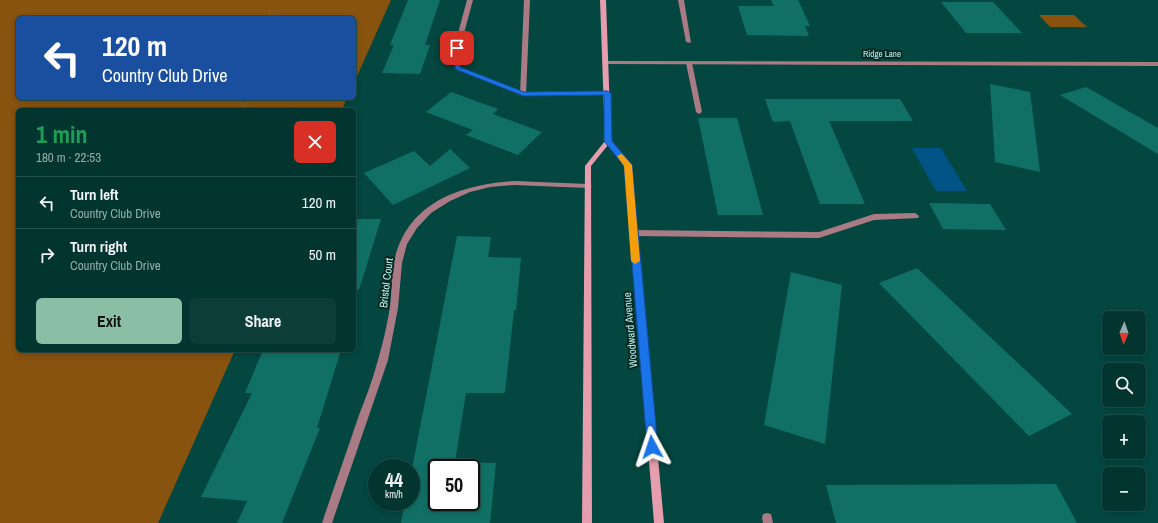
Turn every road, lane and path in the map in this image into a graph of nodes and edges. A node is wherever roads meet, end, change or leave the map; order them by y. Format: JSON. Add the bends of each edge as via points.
{"nodes":[{"id":1,"x":470,"y":0,"type":"edge"},
{"id":2,"x":527,"y":0,"type":"edge"},
{"id":3,"x":603,"y":0,"type":"edge"},
{"id":4,"x":681,"y":0,"type":"edge"},
{"id":5,"x":269,"y":11,"type":"dead end"},
{"id":6,"x":273,"y":16,"type":"edge"},
{"id":7,"x":689,"y":42,"type":"dead end"},
{"id":8,"x":606,"y":63,"type":"junction"},
{"id":9,"x":689,"y":63,"type":"junction"},
{"id":10,"x":1158,"y":64,"type":"edge"},
{"id":11,"x":607,"y":93,"type":"junction"},
{"id":12,"x":524,"y":94,"type":"junction"},
{"id":13,"x":251,"y":100,"type":"edge"},
{"id":14,"x":241,"y":108,"type":"edge"},
{"id":15,"x":699,"y":112,"type":"dead end"},
{"id":16,"x":608,"y":141,"type":"junction"},
{"id":17,"x":588,"y":186,"type":"junction"},
{"id":18,"x":915,"y":216,"type":"dead end"},
{"id":19,"x":633,"y":233,"type":"junction"},
{"id":20,"x":327,"y":523,"type":"edge"},
{"id":21,"x":587,"y":523,"type":"edge"},
{"id":22,"x":659,"y":523,"type":"edge"}],
"edges":[{"from":1,"to":12,"type":"street","via":[[457,48],[457,68]]},
{"from":2,"to":12,"type":"street"},
{"from":3,"to":8,"type":"main road"},
{"from":4,"to":7,"type":"street"},
{"from":5,"to":6,"type":"path"},
{"from":8,"to":9,"type":"street","name":"Ridge Lane"},
{"from":8,"to":11,"type":"main road"},
{"from":9,"to":10,"type":"street","name":"Ridge Lane"},
{"from":9,"to":15,"type":"street"},
{"from":11,"to":12,"type":"street"},
{"from":11,"to":16,"type":"main road"},
{"from":13,"to":14,"type":"path"},
{"from":16,"to":17,"type":"main road","via":[[588,166]]},
{"from":16,"to":19,"type":"main road","name":"Woodward Avenue","via":[[628,165]]},
{"from":17,"to":20,"type":"street","name":"Bristol Court","via":[[514,183],[468,190],[428,211],[414,226],[403,244],[398,263],[394,308],[383,360]]},
{"from":17,"to":21,"type":"main road"},
{"from":18,"to":19,"type":"street","via":[[874,217],[819,235]]},
{"from":19,"to":22,"type":"main road","name":"Woodward Avenue"}]}
